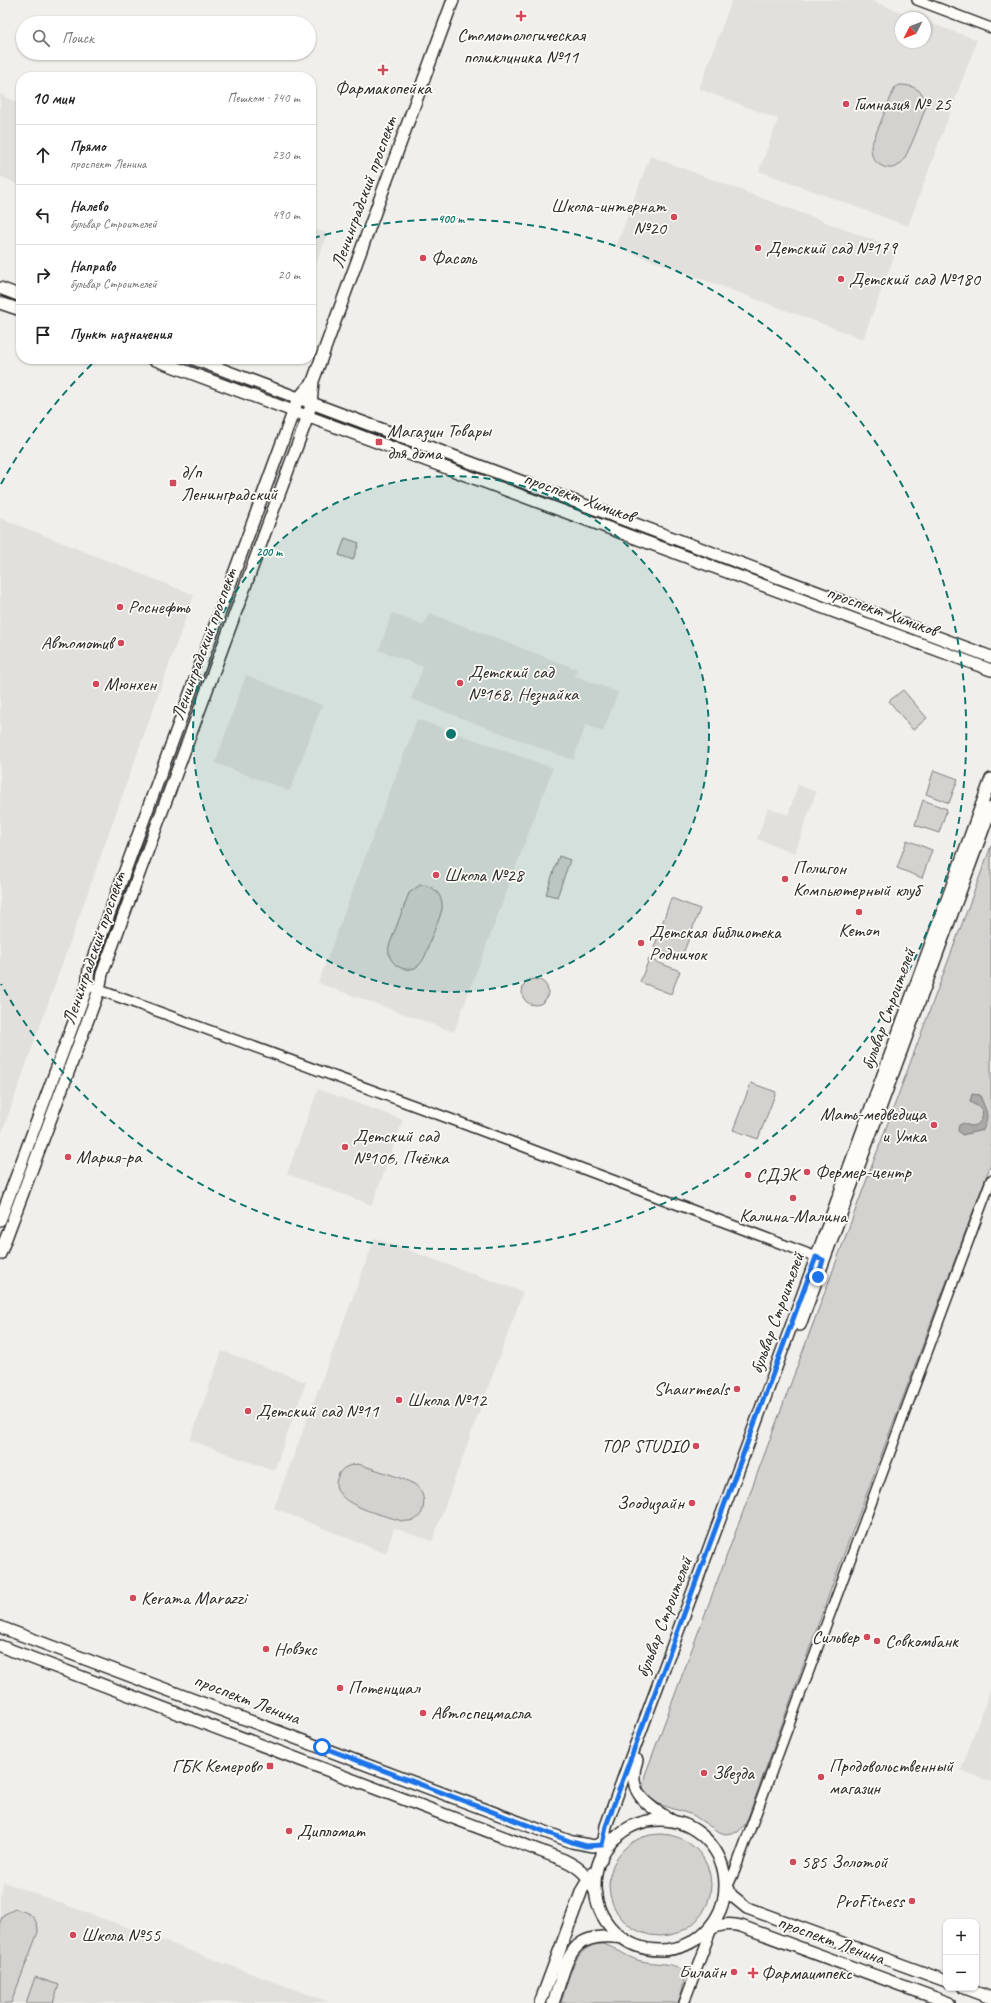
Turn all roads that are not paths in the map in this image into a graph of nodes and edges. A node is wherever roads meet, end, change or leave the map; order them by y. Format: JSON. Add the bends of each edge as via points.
{"nodes":[{"id":1,"x":453,"y":0,"type":"edge"},
{"id":2,"x":917,"y":0,"type":"edge"},
{"id":3,"x":991,"y":28,"type":"edge"},
{"id":4,"x":0,"y":288,"type":"edge"},
{"id":5,"x":16,"y":294,"type":"edge"},
{"id":6,"x":0,"y":303,"type":"edge"},
{"id":7,"x":16,"y":308,"type":"edge"},
{"id":8,"x":167,"y":364,"type":"edge"},
{"id":9,"x":207,"y":364,"type":"edge"},
{"id":10,"x":313,"y":381,"type":"junction"},
{"id":11,"x":298,"y":399,"type":"junction"},
{"id":12,"x":312,"y":404,"type":"junction"},
{"id":13,"x":294,"y":411,"type":"junction"},
{"id":14,"x":308,"y":416,"type":"junction"},
{"id":15,"x":991,"y":657,"type":"edge"},
{"id":16,"x":991,"y":670,"type":"edge"},
{"id":17,"x":991,"y":779,"type":"edge"},
{"id":18,"x":991,"y":808,"type":"edge"},
{"id":19,"x":87,"y":986,"type":"junction"},
{"id":20,"x":99,"y":990,"type":"junction"},
{"id":21,"x":991,"y":1180,"type":"edge"},
{"id":22,"x":0,"y":1220,"type":"edge"},
{"id":23,"x":0,"y":1254,"type":"edge"},
{"id":24,"x":820,"y":1258,"type":"junction"},
{"id":25,"x":0,"y":1626,"type":"edge"},
{"id":26,"x":0,"y":1646,"type":"edge"},
{"id":27,"x":673,"y":1821,"type":"junction"},
{"id":28,"x":617,"y":1837,"type":"junction"},
{"id":29,"x":602,"y":1845,"type":"junction"},
{"id":30,"x":600,"y":1862,"type":"junction"},
{"id":31,"x":588,"y":1878,"type":"junction"},
{"id":32,"x":725,"y":1892,"type":"junction"},
{"id":33,"x":596,"y":1894,"type":"junction"},
{"id":34,"x":717,"y":1915,"type":"junction"},
{"id":35,"x":712,"y":1928,"type":"junction"},
{"id":36,"x":700,"y":1935,"type":"junction"},
{"id":37,"x":624,"y":1938,"type":"junction"},
{"id":38,"x":943,"y":1980,"type":"edge"},
{"id":39,"x":972,"y":1991,"type":"edge"},
{"id":40,"x":991,"y":1998,"type":"edge"},
{"id":41,"x":540,"y":2003,"type":"edge"},
{"id":42,"x":553,"y":2003,"type":"edge"},
{"id":43,"x":684,"y":2003,"type":"edge"},
{"id":44,"x":949,"y":2003,"type":"edge"}],
"edges":[{"from":1,"to":10,"type":"main road","name":"Ленинградский проспект"},
{"from":2,"to":3,"type":"street"},
{"from":4,"to":5,"type":"main road"},
{"from":6,"to":7,"type":"main road"},
{"from":8,"to":13,"type":"main road","name":"проспект Химиков"},
{"from":9,"to":11,"type":"main road","name":"проспект Химиков"},
{"from":10,"to":11,"type":"main road"},
{"from":10,"to":12,"type":"main road","name":"Ленинградский проспект"},
{"from":11,"to":12,"type":"main road","name":"проспект Химиков"},
{"from":11,"to":13,"type":"main road","name":"Ленинградский проспект"},
{"from":12,"to":14,"type":"main road","name":"Ленинградский проспект"},
{"from":12,"to":15,"type":"main road","name":"проспект Химиков"},
{"from":13,"to":14,"type":"main road","name":"проспект Химиков"},
{"from":13,"to":19,"type":"main road","name":"Ленинградский проспект","via":[[92,962]]},
{"from":14,"to":16,"type":"main road","name":"проспект Химиков"},
{"from":14,"to":20,"type":"main road","name":"Ленинградский проспект","via":[[102,974]]},
{"from":17,"to":24,"type":"main road","name":"бульвар Строителей"},
{"from":18,"to":24,"type":"main road","name":"бульвар Строителей"},
{"from":19,"to":20,"type":"street"},
{"from":19,"to":22,"type":"main road","name":"Ленинградский проспект"},
{"from":20,"to":23,"type":"main road","name":"Ленинградский проспект"},
{"from":20,"to":24,"type":"street"},
{"from":21,"to":32,"type":"street"},
{"from":24,"to":27,"type":"main road","name":"бульвар Строителей","via":[[633,1770],[633,1784],[639,1794],[655,1810]]},
{"from":24,"to":29,"type":"main road","name":"бульвар Строителей","via":[[627,1768],[606,1826]]},
{"from":25,"to":29,"type":"main road","name":"проспект Ленина","via":[[572,1842],[586,1846]]},
{"from":26,"to":31,"type":"main road","name":"проспект Ленина","via":[[564,1860],[580,1868]]},
{"from":27,"to":28,"type":"main road","via":[[640,1823]]},
{"from":27,"to":32,"type":"main road","name":"проспект Ленина","via":[[689,1827],[704,1837],[718,1854]]},
{"from":28,"to":29,"type":"main road","name":"проспект Ленина"},
{"from":28,"to":30,"type":"main road"},
{"from":29,"to":30,"type":"main road","name":"бульвар Строителей"},
{"from":30,"to":31,"type":"main road"},
{"from":30,"to":33,"type":"main road","via":[[596,1874]]},
{"from":31,"to":33,"type":"main road","name":"проспект Ленина"},
{"from":31,"to":41,"type":"main road"},
{"from":32,"to":34,"type":"main road"},
{"from":32,"to":38,"type":"main road","name":"проспект Ленина","via":[[747,1908]]},
{"from":33,"to":37,"type":"main road","via":[[605,1918]]},
{"from":34,"to":35,"type":"street"},
{"from":34,"to":36,"type":"main road"},
{"from":35,"to":36,"type":"main road","name":"проспект Ленина"},
{"from":35,"to":43,"type":"street"},
{"from":35,"to":44,"type":"main road","name":"проспект Ленина","via":[[725,1924],[741,1926]]},
{"from":36,"to":37,"type":"main road","via":[[682,1946],[663,1949],[642,1947]]},
{"from":37,"to":42,"type":"main road","via":[[596,1936],[577,1946],[571,1955]]},
{"from":39,"to":40,"type":"main road"}]}
